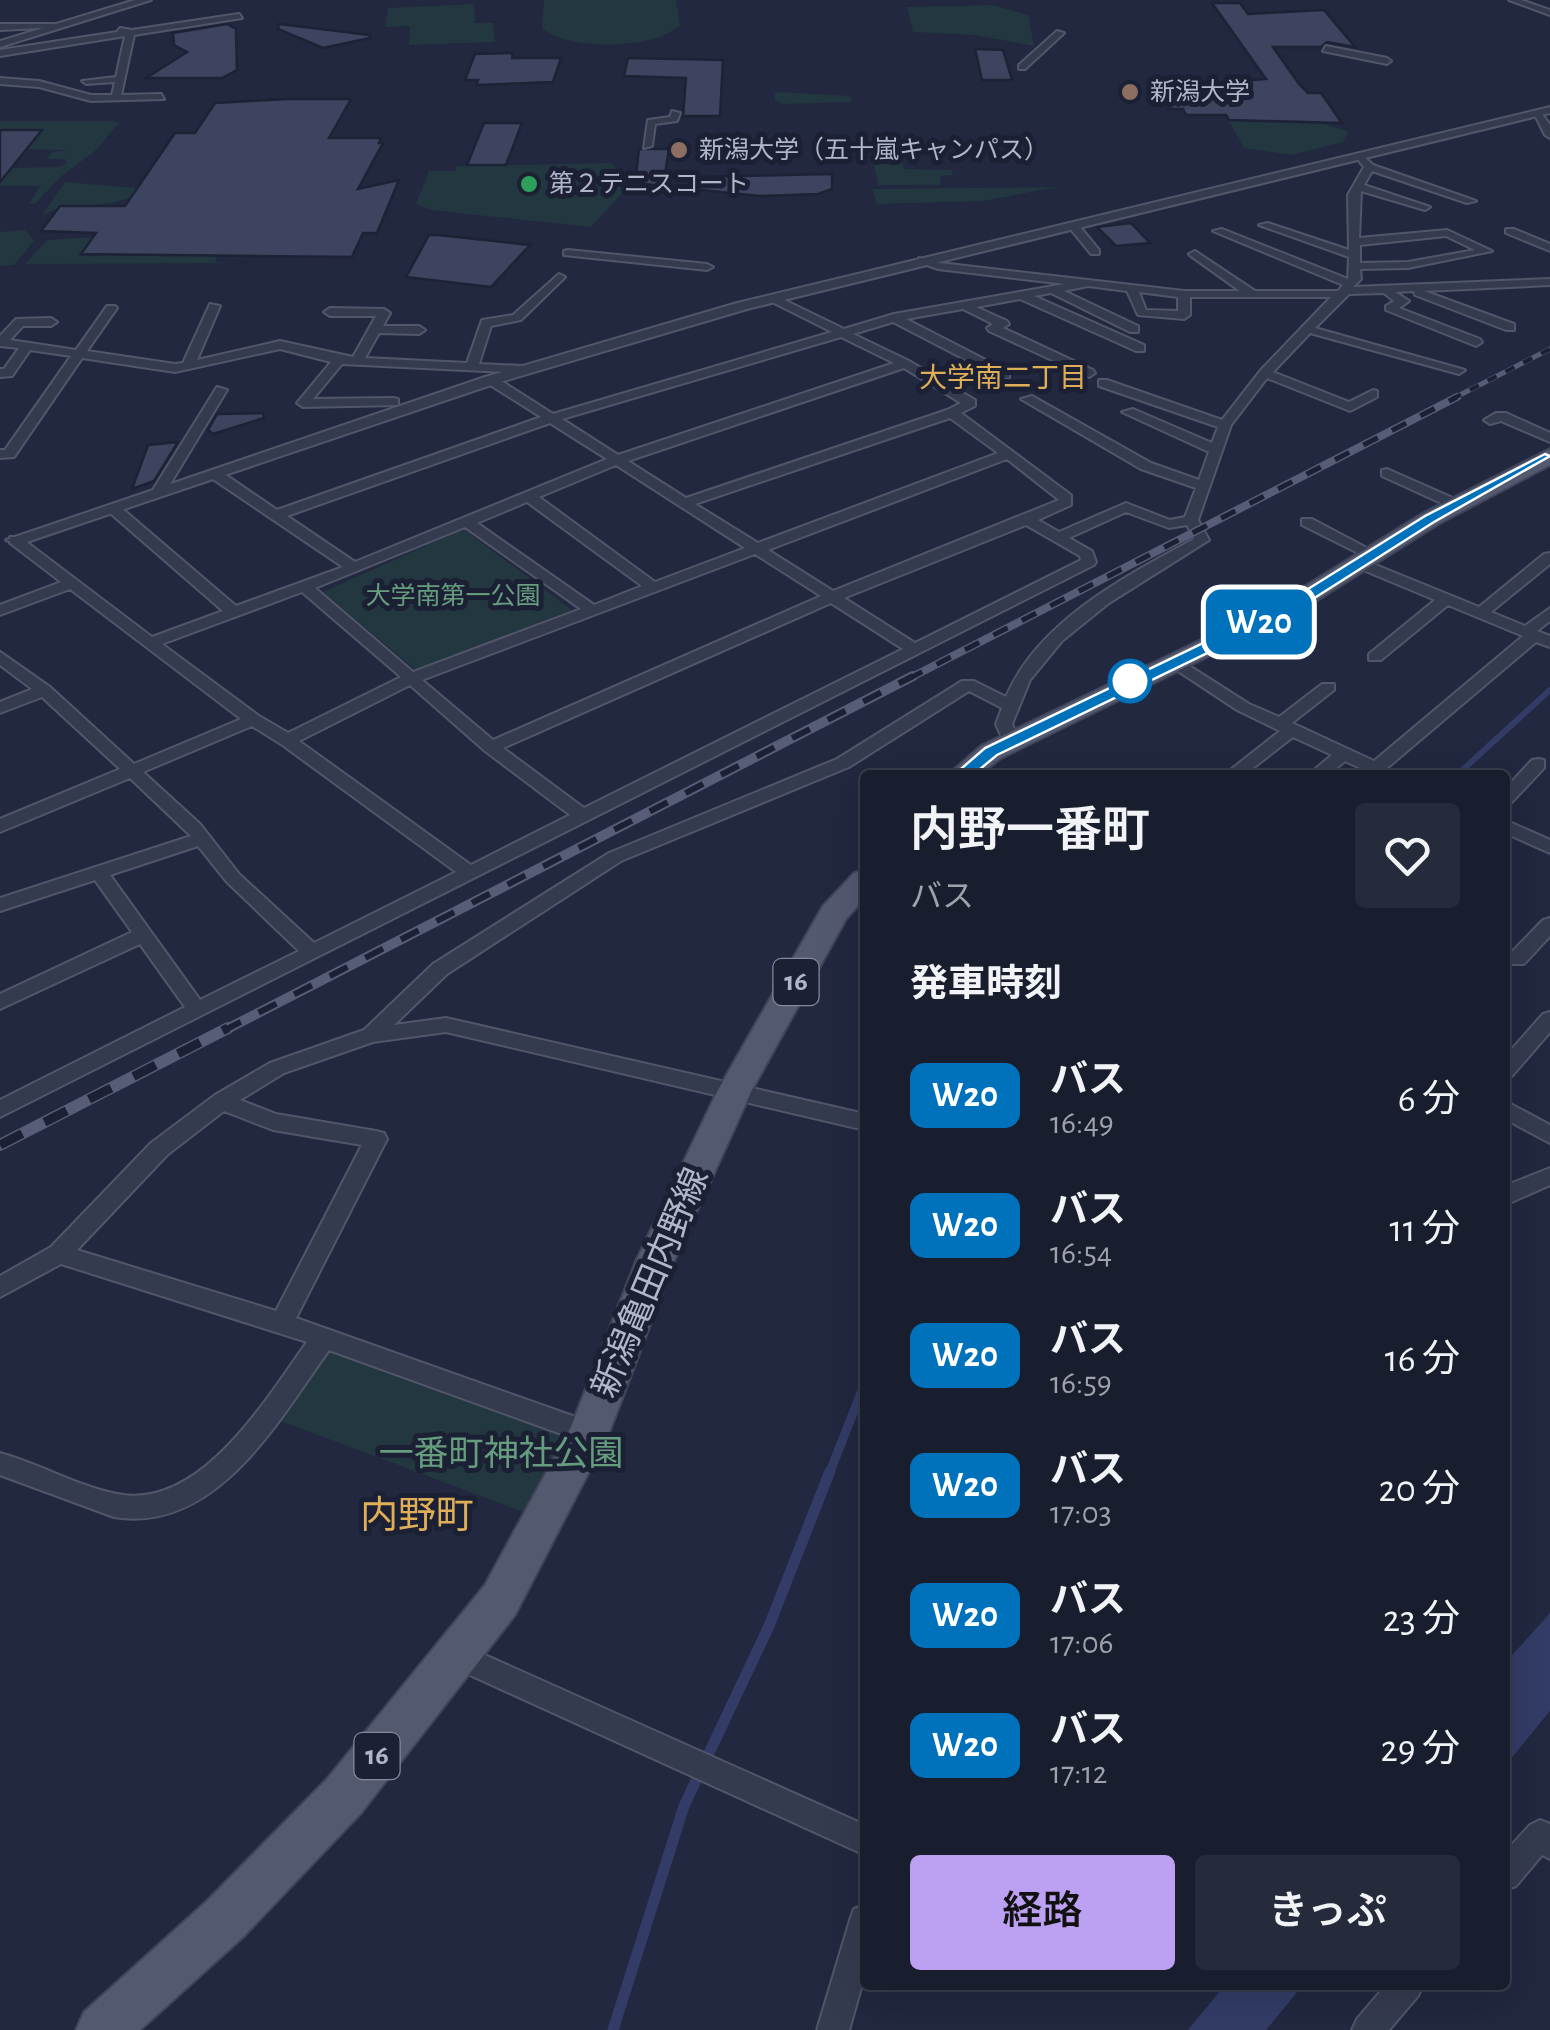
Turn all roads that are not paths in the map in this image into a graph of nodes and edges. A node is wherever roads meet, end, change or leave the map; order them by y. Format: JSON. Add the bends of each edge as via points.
{"nodes":[{"id":1,"x":146,"y":0,"type":"edge"},
{"id":2,"x":1515,"y":0,"type":"edge"},
{"id":3,"x":1550,"y":13,"type":"edge"},
{"id":4,"x":239,"y":16,"type":"dead end"},
{"id":5,"x":60,"y":26,"type":"junction"},
{"id":6,"x":0,"y":27,"type":"edge"},
{"id":7,"x":130,"y":32,"type":"junction"},
{"id":8,"x":1060,"y":33,"type":"dead end"},
{"id":9,"x":0,"y":44,"type":"edge"},
{"id":10,"x":1326,"y":49,"type":"dead end"},
{"id":11,"x":0,"y":53,"type":"edge"},
{"id":12,"x":1387,"y":61,"type":"dead end"},
{"id":13,"x":123,"y":64,"type":"junction"},
{"id":14,"x":107,"y":66,"type":"dead end"},
{"id":15,"x":1022,"y":68,"type":"dead end"},
{"id":16,"x":120,"y":79,"type":"junction"},
{"id":17,"x":86,"y":80,"type":"dead end"},
{"id":18,"x":0,"y":81,"type":"edge"},
{"id":19,"x":161,"y":97,"type":"dead end"},
{"id":20,"x":116,"y":98,"type":"junction"},
{"id":21,"x":1545,"y":112,"type":"edge"},
{"id":22,"x":675,"y":114,"type":"dead end"},
{"id":23,"x":1550,"y":133,"type":"edge"},
{"id":24,"x":647,"y":146,"type":"dead end"},
{"id":25,"x":1364,"y":162,"type":"junction"},
{"id":26,"x":1359,"y":186,"type":"junction"},
{"id":27,"x":1471,"y":201,"type":"dead end"},
{"id":28,"x":1425,"y":207,"type":"dead end"},
{"id":29,"x":1072,"y":225,"type":"junction"},
{"id":30,"x":1264,"y":225,"type":"dead end"},
{"id":31,"x":1218,"y":231,"type":"dead end"},
{"id":32,"x":1510,"y":231,"type":"dead end"},
{"id":33,"x":1550,"y":248,"type":"edge"},
{"id":34,"x":568,"y":252,"type":"dead end"},
{"id":35,"x":1095,"y":252,"type":"dead end"},
{"id":36,"x":1195,"y":254,"type":"dead end"},
{"id":37,"x":1356,"y":255,"type":"junction"},
{"id":38,"x":924,"y":260,"type":"junction"},
{"id":39,"x":706,"y":267,"type":"dead end"},
{"id":40,"x":560,"y":276,"type":"dead end"},
{"id":41,"x":1550,"y":282,"type":"edge"},
{"id":42,"x":1088,"y":284,"type":"junction"},
{"id":43,"x":1132,"y":289,"type":"junction"},
{"id":44,"x":1053,"y":290,"type":"junction"},
{"id":45,"x":1346,"y":290,"type":"junction"},
{"id":46,"x":1382,"y":291,"type":"junction"},
{"id":47,"x":1413,"y":291,"type":"junction"},
{"id":48,"x":1184,"y":294,"type":"junction"},
{"id":49,"x":1022,"y":295,"type":"junction"},
{"id":50,"x":1254,"y":295,"type":"junction"},
{"id":51,"x":772,"y":298,"type":"junction"},
{"id":52,"x":964,"y":305,"type":"junction"},
{"id":53,"x":214,"y":306,"type":"dead end"},
{"id":54,"x":111,"y":308,"type":"dead end"},
{"id":55,"x":330,"y":312,"type":"dead end"},
{"id":56,"x":894,"y":318,"type":"junction"},
{"id":57,"x":51,"y":322,"type":"dead end"},
{"id":58,"x":1510,"y":328,"type":"dead end"},
{"id":59,"x":375,"y":329,"type":"junction"},
{"id":60,"x":1134,"y":329,"type":"dead end"},
{"id":61,"x":1307,"y":329,"type":"junction"},
{"id":62,"x":420,"y":330,"type":"dead end"},
{"id":63,"x":845,"y":332,"type":"junction"},
{"id":64,"x":0,"y":342,"type":"edge"},
{"id":65,"x":1476,"y":342,"type":"dead end"},
{"id":66,"x":27,"y":345,"type":"junction"},
{"id":67,"x":1140,"y":348,"type":"dead end"},
{"id":68,"x":82,"y":354,"type":"junction"},
{"id":69,"x":339,"y":360,"type":"junction"},
{"id":70,"x":356,"y":361,"type":"junction"},
{"id":71,"x":905,"y":364,"type":"junction"},
{"id":72,"x":188,"y":365,"type":"junction"},
{"id":73,"x":472,"y":368,"type":"junction"},
{"id":74,"x":523,"y":370,"type":"junction"},
{"id":75,"x":1459,"y":370,"type":"dead end"},
{"id":76,"x":1088,"y":373,"type":"dead end"},
{"id":77,"x":0,"y":374,"type":"edge"},
{"id":78,"x":1265,"y":374,"type":"junction"},
{"id":79,"x":1004,"y":375,"type":"dead end"},
{"id":80,"x":491,"y":380,"type":"junction"},
{"id":81,"x":1103,"y":383,"type":"dead end"},
{"id":82,"x":221,"y":390,"type":"dead end"},
{"id":83,"x":1373,"y":394,"type":"dead end"},
{"id":84,"x":1027,"y":399,"type":"dead end"},
{"id":85,"x":394,"y":402,"type":"dead end"},
{"id":86,"x":1128,"y":412,"type":"dead end"},
{"id":87,"x":952,"y":413,"type":"junction"},
{"id":88,"x":552,"y":418,"type":"junction"},
{"id":89,"x":1490,"y":420,"type":"dead end"},
{"id":90,"x":1225,"y":425,"type":"junction"},
{"id":91,"x":1550,"y":438,"type":"edge"},
{"id":92,"x":1216,"y":450,"type":"junction"},
{"id":93,"x":0,"y":454,"type":"edge"},
{"id":94,"x":1006,"y":455,"type":"junction"},
{"id":95,"x":1550,"y":456,"type":"edge"},
{"id":96,"x":617,"y":460,"type":"junction"},
{"id":97,"x":215,"y":474,"type":"junction"},
{"id":98,"x":1387,"y":474,"type":"dead end"},
{"id":99,"x":1204,"y":486,"type":"junction"},
{"id":100,"x":158,"y":493,"type":"junction"},
{"id":101,"x":530,"y":496,"type":"junction"},
{"id":102,"x":687,"y":502,"type":"junction"},
{"id":103,"x":1456,"y":505,"type":"junction"},
{"id":104,"x":114,"y":509,"type":"junction"},
{"id":105,"x":276,"y":515,"type":"junction"},
{"id":106,"x":1028,"y":520,"type":"junction"},
{"id":107,"x":1191,"y":520,"type":"junction"},
{"id":108,"x":467,"y":522,"type":"junction"},
{"id":109,"x":1307,"y":522,"type":"dead end"},
{"id":110,"x":0,"y":525,"type":"edge"},
{"id":111,"x":1058,"y":538,"type":"junction"},
{"id":112,"x":8,"y":543,"type":"edge"},
{"id":113,"x":757,"y":548,"type":"junction"},
{"id":114,"x":1549,"y":557,"type":"edge"},
{"id":115,"x":1367,"y":559,"type":"junction"},
{"id":116,"x":354,"y":568,"type":"junction"},
{"id":117,"x":71,"y":584,"type":"junction"},
{"id":118,"x":651,"y":586,"type":"junction"},
{"id":119,"x":305,"y":587,"type":"junction"},
{"id":120,"x":832,"y":597,"type":"junction"},
{"id":121,"x":1448,"y":598,"type":"junction"},
{"id":122,"x":590,"y":609,"type":"junction"},
{"id":123,"x":0,"y":610,"type":"edge"},
{"id":124,"x":233,"y":611,"type":"junction"},
{"id":125,"x":1482,"y":613,"type":"junction"},
{"id":126,"x":1550,"y":614,"type":"edge"},
{"id":127,"x":1537,"y":636,"type":"edge"},
{"id":128,"x":152,"y":642,"type":"junction"},
{"id":129,"x":914,"y":649,"type":"junction"},
{"id":130,"x":0,"y":657,"type":"edge"},
{"id":131,"x":1375,"y":657,"type":"dead end"},
{"id":132,"x":1174,"y":663,"type":"junction"},
{"id":133,"x":412,"y":678,"type":"junction"},
{"id":134,"x":1328,"y":688,"type":"dead end"},
{"id":135,"x":44,"y":690,"type":"junction"},
{"id":136,"x":1011,"y":706,"type":"junction"},
{"id":137,"x":0,"y":708,"type":"edge"},
{"id":138,"x":253,"y":720,"type":"junction"},
{"id":139,"x":1288,"y":726,"type":"junction"},
{"id":140,"x":288,"y":740,"type":"junction"},
{"id":141,"x":1011,"y":742,"type":"junction"},
{"id":142,"x":491,"y":747,"type":"junction"},
{"id":143,"x":1344,"y":753,"type":"junction"},
{"id":144,"x":1538,"y":764,"type":"dead end"},
{"id":145,"x":969,"y":770,"type":"edge"},
{"id":146,"x":1239,"y":770,"type":"edge"},
{"id":147,"x":1323,"y":770,"type":"edge"},
{"id":148,"x":1378,"y":770,"type":"edge"},
{"id":149,"x":1384,"y":770,"type":"edge"},
{"id":150,"x":130,"y":772,"type":"junction"},
{"id":151,"x":1510,"y":794,"type":"edge"},
{"id":152,"x":583,"y":816,"type":"junction"},
{"id":153,"x":0,"y":826,"type":"edge"},
{"id":154,"x":1510,"y":828,"type":"edge"},
{"id":155,"x":200,"y":839,"type":"junction"},
{"id":156,"x":1546,"y":840,"type":"edge"},
{"id":157,"x":98,"y":871,"type":"junction"},
{"id":158,"x":470,"y":873,"type":"junction"},
{"id":159,"x":860,"y":885,"type":"edge"},
{"id":160,"x":0,"y":905,"type":"edge"},
{"id":161,"x":1550,"y":924,"type":"edge"},
{"id":162,"x":142,"y":935,"type":"junction"},
{"id":163,"x":313,"y":953,"type":"junction"},
{"id":164,"x":1516,"y":959,"type":"dead end"},
{"id":165,"x":0,"y":1002,"type":"edge"},
{"id":166,"x":198,"y":1011,"type":"junction"},
{"id":167,"x":1550,"y":1019,"type":"edge"},
{"id":168,"x":371,"y":1036,"type":"junction"},
{"id":169,"x":1510,"y":1064,"type":"edge"},
{"id":170,"x":735,"y":1090,"type":"junction"},
{"id":171,"x":222,"y":1101,"type":"junction"},
{"id":172,"x":2,"y":1106,"type":"edge"},
{"id":173,"x":1510,"y":1112,"type":"edge"},
{"id":174,"x":860,"y":1121,"type":"edge"},
{"id":175,"x":1550,"y":1135,"type":"edge"},
{"id":176,"x":1550,"y":1176,"type":"edge"},
{"id":177,"x":1510,"y":1194,"type":"edge"},
{"id":178,"x":59,"y":1254,"type":"junction"},
{"id":179,"x":0,"y":1287,"type":"edge"},
{"id":180,"x":282,"y":1323,"type":"junction"},
{"id":181,"x":323,"y":1339,"type":"junction"},
{"id":182,"x":589,"y":1433,"type":"junction"},
{"id":183,"x":0,"y":1464,"type":"edge"},
{"id":184,"x":458,"y":1656,"type":"junction"},
{"id":185,"x":860,"y":1838,"type":"edge"},
{"id":186,"x":1550,"y":1844,"type":"edge"},
{"id":187,"x":1510,"y":1869,"type":"edge"},
{"id":188,"x":860,"y":1937,"type":"edge"},
{"id":189,"x":1404,"y":1990,"type":"edge"},
{"id":190,"x":102,"y":2030,"type":"edge"},
{"id":191,"x":832,"y":2030,"type":"edge"},
{"id":192,"x":1368,"y":2030,"type":"edge"}],
"edges":[{"from":1,"to":5,"type":"street"},
{"from":2,"to":3,"type":"street"},
{"from":4,"to":7,"type":"street"},
{"from":5,"to":6,"type":"street"},
{"from":5,"to":7,"type":"street"},
{"from":5,"to":9,"type":"street"},
{"from":7,"to":11,"type":"street"},
{"from":7,"to":13,"type":"street"},
{"from":8,"to":15,"type":"street"},
{"from":10,"to":12,"type":"street"},
{"from":13,"to":14,"type":"street"},
{"from":13,"to":16,"type":"street"},
{"from":16,"to":17,"type":"street"},
{"from":16,"to":20,"type":"street"},
{"from":18,"to":20,"type":"street"},
{"from":19,"to":20,"type":"street"},
{"from":21,"to":23,"type":"street"},
{"from":21,"to":25,"type":"street"},
{"from":22,"to":24,"type":"street","via":[[674,120],[651,122]]},
{"from":25,"to":26,"type":"street"},
{"from":25,"to":27,"type":"street"},
{"from":25,"to":29,"type":"street"},
{"from":26,"to":28,"type":"street"},
{"from":26,"to":37,"type":"street","via":[[1353,204]]},
{"from":29,"to":35,"type":"street"},
{"from":29,"to":38,"type":"street"},
{"from":30,"to":37,"type":"street"},
{"from":31,"to":45,"type":"street"},
{"from":32,"to":33,"type":"street"},
{"from":34,"to":39,"type":"street"},
{"from":36,"to":50,"type":"street"},
{"from":37,"to":37,"type":"street","via":[[1447,233],[1487,253],[1408,265]]},
{"from":37,"to":45,"type":"street"},
{"from":38,"to":42,"type":"street"},
{"from":38,"to":51,"type":"street"},
{"from":40,"to":73,"type":"street","via":[[517,318],[486,323]]},
{"from":41,"to":47,"type":"street"},
{"from":42,"to":43,"type":"street"},
{"from":42,"to":44,"type":"street"},
{"from":43,"to":48,"type":"street"},
{"from":43,"to":48,"type":"street","via":[[1142,312],[1184,315]]},
{"from":44,"to":49,"type":"street"},
{"from":44,"to":60,"type":"street"},
{"from":45,"to":46,"type":"street"},
{"from":45,"to":50,"type":"street"},
{"from":45,"to":61,"type":"street"},
{"from":46,"to":47,"type":"street"},
{"from":46,"to":65,"type":"street","via":[[1403,302],[1390,308]]},
{"from":47,"to":58,"type":"street"},
{"from":48,"to":50,"type":"street"},
{"from":49,"to":52,"type":"street"},
{"from":49,"to":67,"type":"street"},
{"from":51,"to":63,"type":"street"},
{"from":51,"to":74,"type":"street"},
{"from":52,"to":56,"type":"street"},
{"from":52,"to":76,"type":"street","via":[[1003,324],[994,328]]},
{"from":53,"to":72,"type":"street"},
{"from":54,"to":68,"type":"street"},
{"from":55,"to":59,"type":"street","via":[[384,313]]},
{"from":56,"to":63,"type":"street"},
{"from":56,"to":79,"type":"street"},
{"from":57,"to":64,"type":"street","via":[[20,322]]},
{"from":59,"to":62,"type":"street"},
{"from":59,"to":70,"type":"street"},
{"from":61,"to":75,"type":"street"},
{"from":61,"to":78,"type":"street"},
{"from":63,"to":71,"type":"street"},
{"from":63,"to":88,"type":"street"},
{"from":64,"to":66,"type":"street"},
{"from":66,"to":68,"type":"street"},
{"from":66,"to":77,"type":"street","via":[[8,374]]},
{"from":68,"to":72,"type":"street"},
{"from":68,"to":93,"type":"street","via":[[9,454]]},
{"from":69,"to":70,"type":"street"},
{"from":69,"to":72,"type":"street","via":[[280,344]]},
{"from":69,"to":85,"type":"street","via":[[304,403]]},
{"from":70,"to":73,"type":"street"},
{"from":71,"to":87,"type":"street","via":[[969,399]]},
{"from":71,"to":96,"type":"street"},
{"from":73,"to":74,"type":"street"},
{"from":74,"to":80,"type":"street"},
{"from":78,"to":83,"type":"street","via":[[1350,407]]},
{"from":78,"to":90,"type":"street"},
{"from":80,"to":88,"type":"street"},
{"from":80,"to":97,"type":"street"},
{"from":81,"to":90,"type":"street"},
{"from":82,"to":100,"type":"street"},
{"from":84,"to":99,"type":"street","via":[[1146,466]]},
{"from":86,"to":92,"type":"street"},
{"from":87,"to":94,"type":"street"},
{"from":87,"to":102,"type":"street"},
{"from":88,"to":96,"type":"street"},
{"from":88,"to":105,"type":"street"},
{"from":89,"to":91,"type":"street","via":[[1501,416]]},
{"from":90,"to":92,"type":"street"},
{"from":92,"to":99,"type":"street"},
{"from":94,"to":106,"type":"street","via":[[1067,498]]},
{"from":94,"to":113,"type":"street"},
{"from":95,"to":103,"type":"main road"},
{"from":96,"to":101,"type":"street"},
{"from":96,"to":102,"type":"street"},
{"from":97,"to":100,"type":"street"},
{"from":97,"to":105,"type":"street"},
{"from":98,"to":103,"type":"street"},
{"from":99,"to":107,"type":"street"},
{"from":100,"to":104,"type":"street"},
{"from":101,"to":108,"type":"street"},
{"from":101,"to":118,"type":"street"},
{"from":102,"to":113,"type":"street"},
{"from":103,"to":115,"type":"main road"},
{"from":104,"to":112,"type":"street"},
{"from":104,"to":124,"type":"street"},
{"from":105,"to":116,"type":"street"},
{"from":106,"to":111,"type":"street"},
{"from":106,"to":120,"type":"street"},
{"from":107,"to":111,"type":"street","via":[[1169,524],[1126,507]]},
{"from":107,"to":136,"type":"street","via":[[1202,540],[1146,570],[1059,638],[1023,678]]},
{"from":108,"to":116,"type":"street"},
{"from":108,"to":122,"type":"street"},
{"from":109,"to":115,"type":"street"},
{"from":110,"to":112,"type":"street"},
{"from":111,"to":129,"type":"street","via":[[1088,554],[1088,562]]},
{"from":112,"to":117,"type":"street"},
{"from":113,"to":118,"type":"street"},
{"from":113,"to":120,"type":"street"},
{"from":114,"to":125,"type":"street"},
{"from":115,"to":121,"type":"street"},
{"from":115,"to":132,"type":"main road","via":[[1289,608]]},
{"from":116,"to":119,"type":"street"},
{"from":117,"to":123,"type":"street"},
{"from":117,"to":128,"type":"street"},
{"from":118,"to":122,"type":"street"},
{"from":119,"to":124,"type":"street"},
{"from":119,"to":133,"type":"street"},
{"from":120,"to":129,"type":"street"},
{"from":120,"to":142,"type":"street"},
{"from":121,"to":125,"type":"street"},
{"from":121,"to":131,"type":"street"},
{"from":122,"to":133,"type":"street"},
{"from":124,"to":128,"type":"street"},
{"from":125,"to":127,"type":"street"},
{"from":126,"to":127,"type":"street"},
{"from":127,"to":149,"type":"street"},
{"from":128,"to":138,"type":"street"},
{"from":129,"to":152,"type":"street"},
{"from":130,"to":135,"type":"street"},
{"from":132,"to":139,"type":"street","via":[[1243,707]]},
{"from":132,"to":141,"type":"main road"},
{"from":133,"to":140,"type":"street"},
{"from":133,"to":142,"type":"street"},
{"from":134,"to":139,"type":"street"},
{"from":135,"to":137,"type":"street"},
{"from":135,"to":150,"type":"street"},
{"from":136,"to":141,"type":"street","via":[[1004,724]]},
{"from":136,"to":168,"type":"street","via":[[968,684],[842,763],[615,857],[440,969]]},
{"from":138,"to":140,"type":"street"},
{"from":138,"to":150,"type":"street"},
{"from":139,"to":143,"type":"street"},
{"from":139,"to":146,"type":"street"},
{"from":140,"to":158,"type":"street"},
{"from":141,"to":145,"type":"main road"},
{"from":142,"to":152,"type":"street"},
{"from":143,"to":147,"type":"street"},
{"from":143,"to":148,"type":"street"},
{"from":144,"to":151,"type":"street"},
{"from":150,"to":153,"type":"street"},
{"from":150,"to":155,"type":"street"},
{"from":152,"to":158,"type":"street"},
{"from":154,"to":156,"type":"street"},
{"from":155,"to":157,"type":"street"},
{"from":155,"to":163,"type":"street"},
{"from":157,"to":160,"type":"street"},
{"from":157,"to":162,"type":"street"},
{"from":158,"to":163,"type":"street"},
{"from":159,"to":170,"type":"main road","name":"新潟亀田内野線","number":"16","via":[[834,914]]},
{"from":161,"to":164,"type":"street"},
{"from":162,"to":165,"type":"street"},
{"from":162,"to":166,"type":"street"},
{"from":163,"to":166,"type":"street"},
{"from":166,"to":172,"type":"street"},
{"from":167,"to":169,"type":"street"},
{"from":168,"to":170,"type":"street","via":[[446,1025]]},
{"from":168,"to":171,"type":"street","via":[[277,1068]]},
{"from":170,"to":174,"type":"street"},
{"from":170,"to":182,"type":"main road","name":"新潟亀田内野線","number":"16","via":[[656,1259]]},
{"from":171,"to":178,"type":"street","via":[[160,1149]]},
{"from":171,"to":180,"type":"street","via":[[286,1125],[376,1139]]},
{"from":173,"to":175,"type":"street"},
{"from":176,"to":177,"type":"street"},
{"from":178,"to":179,"type":"street"},
{"from":178,"to":180,"type":"street"},
{"from":180,"to":181,"type":"street"},
{"from":181,"to":182,"type":"street"},
{"from":181,"to":183,"type":"street","via":[[231,1465],[165,1503],[132,1509]]},
{"from":182,"to":184,"type":"main road","name":"新潟亀田内野線","number":"16","via":[[500,1600]]},
{"from":184,"to":185,"type":"street"},
{"from":184,"to":190,"type":"main road","name":"新潟亀田内野線","number":"16","via":[[344,1796],[225,1919]]},
{"from":186,"to":187,"type":"street","via":[[1540,1835]]},
{"from":188,"to":191,"type":"street"},
{"from":189,"to":192,"type":"street"}]}
